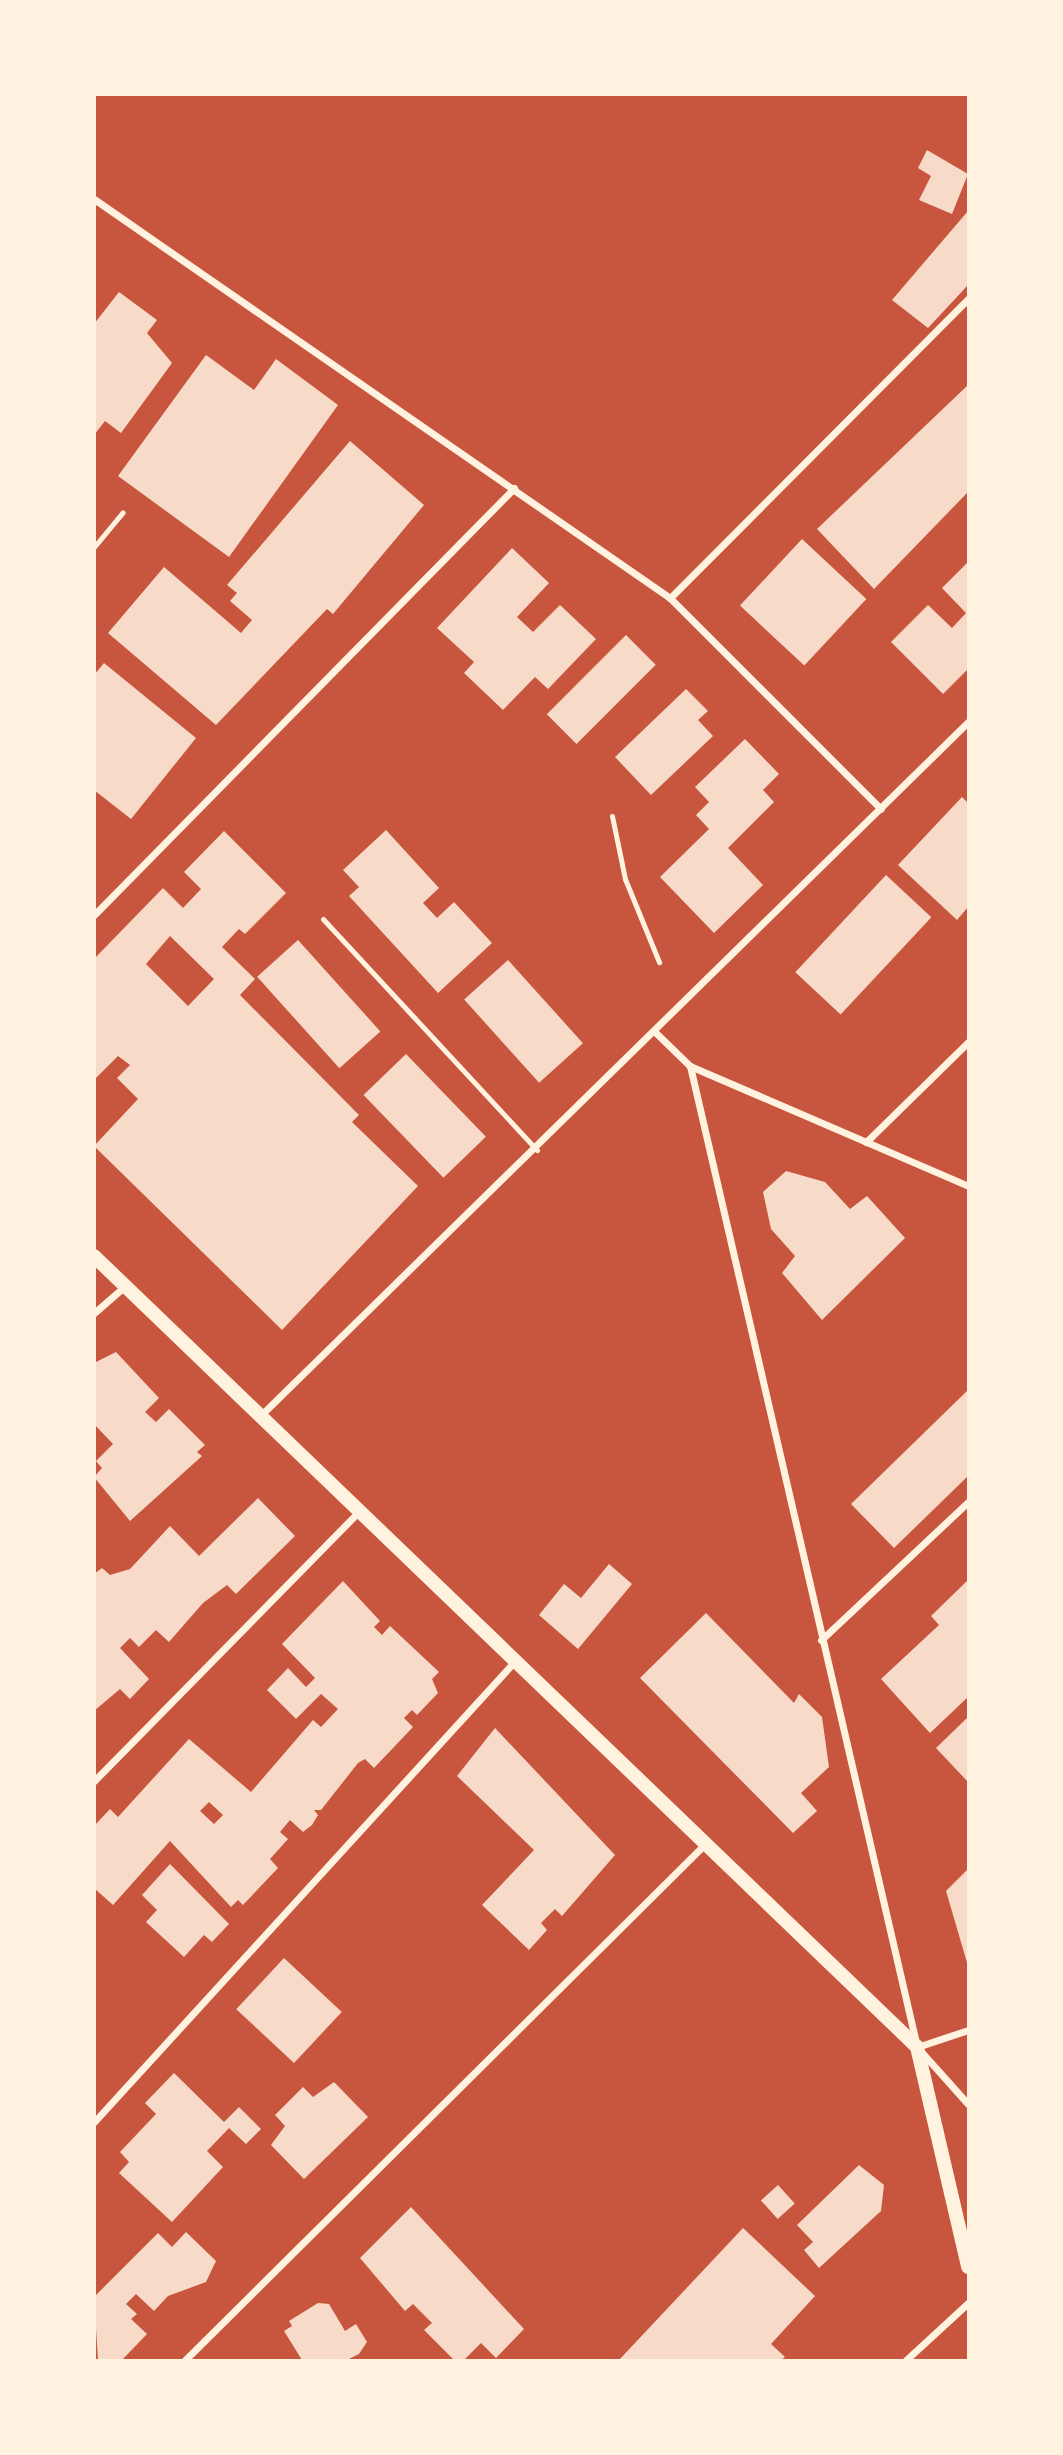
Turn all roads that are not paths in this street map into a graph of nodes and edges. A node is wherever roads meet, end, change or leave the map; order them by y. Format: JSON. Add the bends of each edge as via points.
{"nodes":[{"id":1,"x":94,"y":199,"type":"edge"},
{"id":2,"x":968,"y":299,"type":"edge"},
{"id":3,"x":514,"y":488,"type":"junction"},
{"id":4,"x":123,"y":512,"type":"dead end"},
{"id":5,"x":94,"y":547,"type":"edge"},
{"id":6,"x":670,"y":598,"type":"junction"},
{"id":7,"x":968,"y":723,"type":"edge"},
{"id":8,"x":881,"y":809,"type":"junction"},
{"id":9,"x":612,"y":816,"type":"dead end"},
{"id":10,"x":94,"y":915,"type":"edge"},
{"id":11,"x":323,"y":919,"type":"dead end"},
{"id":12,"x":659,"y":962,"type":"dead end"},
{"id":13,"x":656,"y":1032,"type":"junction"},
{"id":14,"x":968,"y":1042,"type":"edge"},
{"id":15,"x":690,"y":1066,"type":"junction"},
{"id":16,"x":866,"y":1142,"type":"junction"},
{"id":17,"x":537,"y":1150,"type":"junction"},
{"id":18,"x":968,"y":1186,"type":"edge"},
{"id":19,"x":94,"y":1256,"type":"edge"},
{"id":20,"x":126,"y":1286,"type":"junction"},
{"id":21,"x":94,"y":1313,"type":"edge"},
{"id":22,"x":260,"y":1416,"type":"junction"},
{"id":23,"x":968,"y":1503,"type":"edge"},
{"id":24,"x":359,"y":1511,"type":"junction"},
{"id":25,"x":821,"y":1640,"type":"junction"},
{"id":26,"x":515,"y":1660,"type":"junction"},
{"id":27,"x":94,"y":1781,"type":"edge"},
{"id":28,"x":706,"y":1843,"type":"junction"},
{"id":29,"x":968,"y":2030,"type":"edge"},
{"id":30,"x":917,"y":2047,"type":"junction"},
{"id":31,"x":968,"y":2104,"type":"edge"},
{"id":32,"x":94,"y":2122,"type":"edge"},
{"id":33,"x":968,"y":2267,"type":"edge"},
{"id":34,"x":968,"y":2303,"type":"edge"},
{"id":35,"x":186,"y":2361,"type":"edge"},
{"id":36,"x":906,"y":2361,"type":"edge"}],
"edges":[{"from":1,"to":3,"type":"street"},
{"from":2,"to":6,"type":"street"},
{"from":3,"to":6,"type":"street"},
{"from":3,"to":10,"type":"street"},
{"from":4,"to":5,"type":"lane"},
{"from":6,"to":8,"type":"street"},
{"from":7,"to":8,"type":"street"},
{"from":8,"to":13,"type":"street"},
{"from":9,"to":12,"type":"lane","via":[[625,879]]},
{"from":11,"to":17,"type":"lane"},
{"from":13,"to":15,"type":"street"},
{"from":13,"to":17,"type":"street"},
{"from":14,"to":16,"type":"street"},
{"from":15,"to":16,"type":"street"},
{"from":15,"to":25,"type":"street"},
{"from":16,"to":18,"type":"street"},
{"from":17,"to":22,"type":"street"},
{"from":19,"to":20,"type":"main road"},
{"from":20,"to":21,"type":"street"},
{"from":20,"to":22,"type":"main road"},
{"from":22,"to":24,"type":"main road"},
{"from":23,"to":25,"type":"street"},
{"from":24,"to":26,"type":"main road"},
{"from":24,"to":27,"type":"street"},
{"from":25,"to":30,"type":"street"},
{"from":26,"to":28,"type":"main road"},
{"from":26,"to":32,"type":"street"},
{"from":28,"to":30,"type":"main road"},
{"from":28,"to":35,"type":"street"},
{"from":29,"to":30,"type":"street"},
{"from":30,"to":31,"type":"street"},
{"from":30,"to":33,"type":"main road"},
{"from":34,"to":36,"type":"street"}]}
